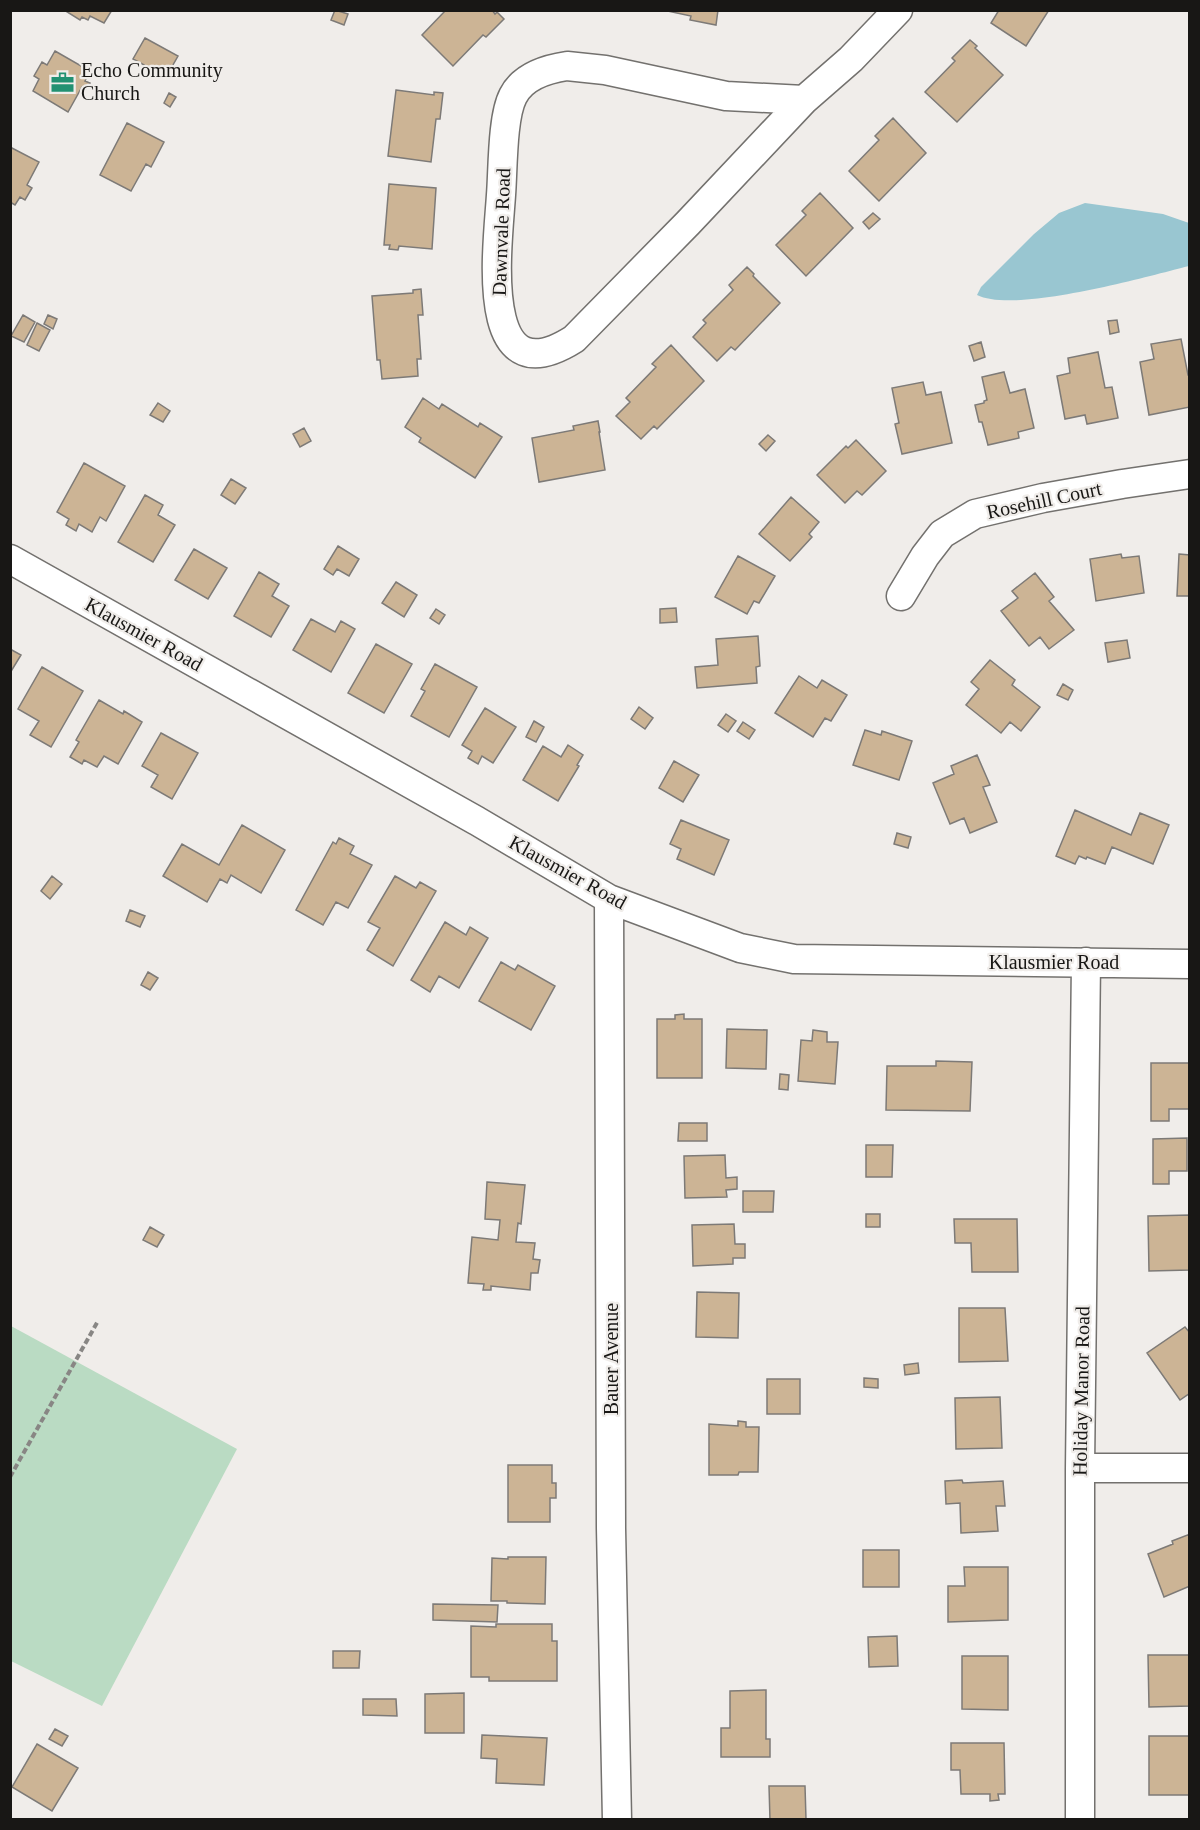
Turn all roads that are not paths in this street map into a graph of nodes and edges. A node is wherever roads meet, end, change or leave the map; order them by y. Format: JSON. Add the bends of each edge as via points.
{"nodes":[{"id":1,"x":897,"y":10,"type":"edge"},
{"id":2,"x":804,"y":100,"type":"junction"},
{"id":3,"x":1190,"y":474,"type":"edge"},
{"id":4,"x":10,"y":559,"type":"edge"},
{"id":5,"x":901,"y":596,"type":"dead end"},
{"id":6,"x":609,"y":899,"type":"junction"},
{"id":7,"x":1086,"y":962,"type":"junction"},
{"id":8,"x":1190,"y":964,"type":"edge"},
{"id":9,"x":1080,"y":1468,"type":"junction"},
{"id":10,"x":1190,"y":1468,"type":"edge"},
{"id":11,"x":617,"y":1820,"type":"edge"},
{"id":12,"x":1080,"y":1820,"type":"edge"}],
"edges":[{"from":1,"to":2,"type":"street","name":"Dawnvale Road","via":[[851,59]]},
{"from":2,"to":2,"type":"street","name":"Dawnvale Road","via":[[726,96],[585,67],[551,68],[524,82],[513,96],[507,121],[496,270],[497,303],[511,340],[521,350],[535,353],[558,349],[574,339]]},
{"from":3,"to":5,"type":"street","name":"Rosehill Court","via":[[1043,498],[975,514],[942,534]]},
{"from":4,"to":6,"type":"street","name":"Klausmier Road"},
{"from":6,"to":7,"type":"street","name":"Klausmier Road","via":[[740,948],[794,959]]},
{"from":6,"to":11,"type":"street","name":"Bauer Avenue","via":[[611,1528]]},
{"from":7,"to":8,"type":"street","name":"Klausmier Road"},
{"from":7,"to":9,"type":"street","name":"Holiday Manor Road"},
{"from":9,"to":10,"type":"street"},
{"from":9,"to":12,"type":"street","name":"Holiday Manor Road"}]}
